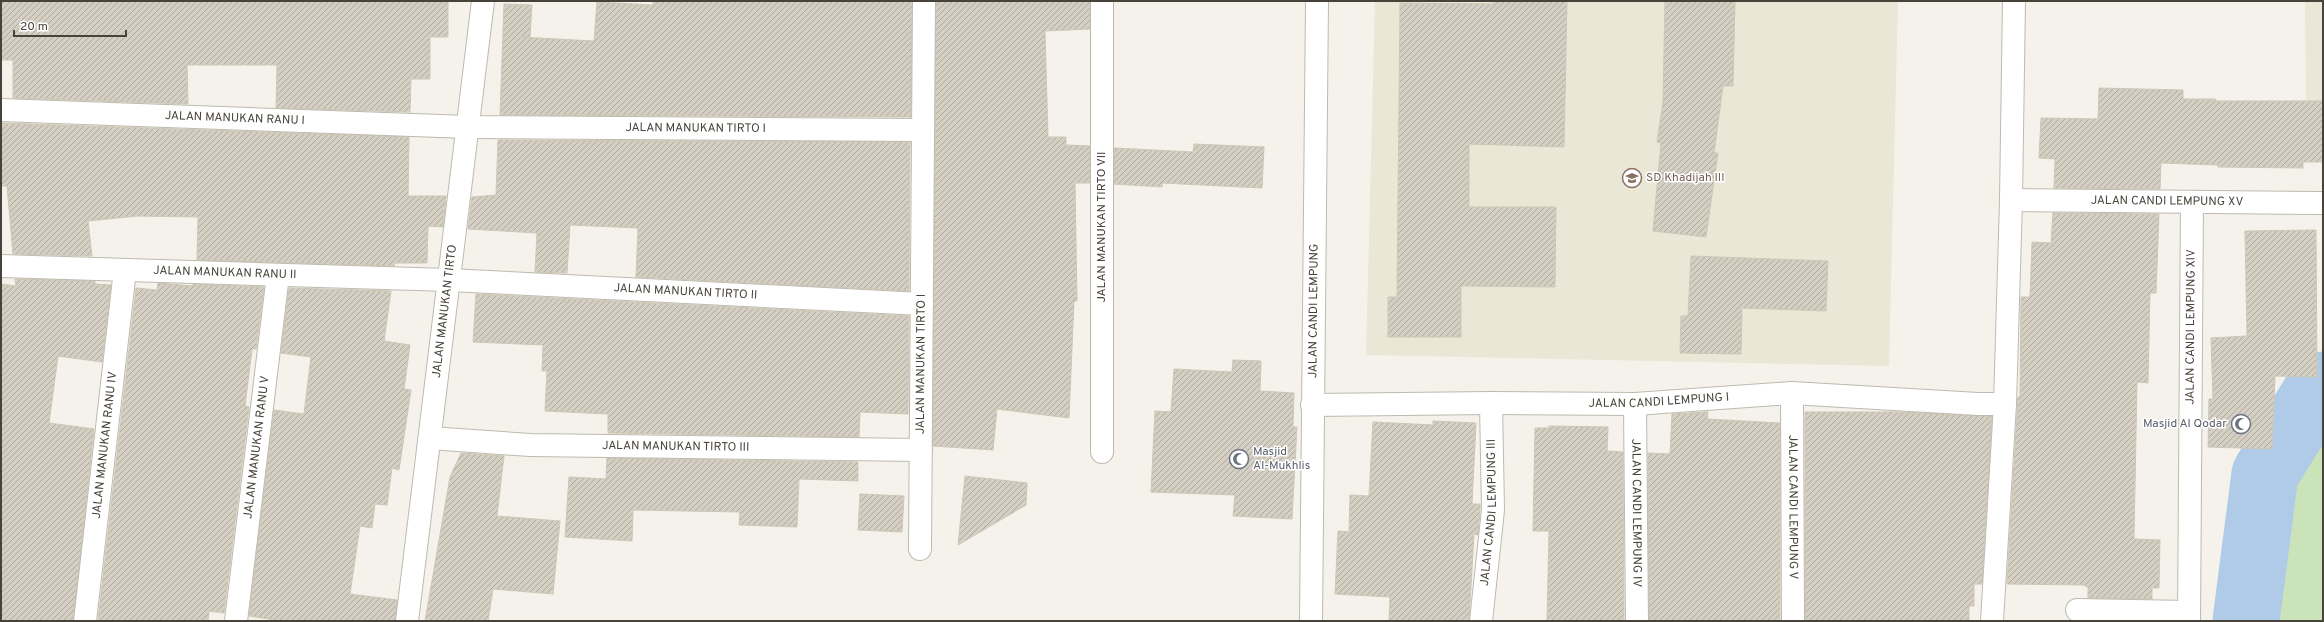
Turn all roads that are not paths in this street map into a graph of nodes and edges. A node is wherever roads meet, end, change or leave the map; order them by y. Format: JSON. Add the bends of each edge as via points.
{"nodes":[{"id":1,"x":483,"y":1,"type":"edge"},
{"id":2,"x":924,"y":1,"type":"edge"},
{"id":3,"x":1102,"y":1,"type":"edge"},
{"id":4,"x":1316,"y":1,"type":"edge"},
{"id":5,"x":2014,"y":1,"type":"edge"},
{"id":6,"x":1,"y":110,"type":"edge"},
{"id":7,"x":468,"y":127,"type":"junction"},
{"id":8,"x":923,"y":130,"type":"junction"},
{"id":9,"x":2011,"y":200,"type":"junction"},
{"id":10,"x":2192,"y":202,"type":"junction"},
{"id":11,"x":2323,"y":203,"type":"edge"},
{"id":12,"x":1,"y":266,"type":"edge"},
{"id":13,"x":125,"y":270,"type":"junction"},
{"id":14,"x":278,"y":274,"type":"junction"},
{"id":15,"x":449,"y":280,"type":"junction"},
{"id":16,"x":922,"y":304,"type":"junction"},
{"id":17,"x":1792,"y":393,"type":"junction"},
{"id":18,"x":1491,"y":403,"type":"junction"},
{"id":19,"x":1635,"y":404,"type":"junction"},
{"id":20,"x":2005,"y":404,"type":"junction"},
{"id":21,"x":1312,"y":405,"type":"junction"},
{"id":22,"x":430,"y":438,"type":"junction"},
{"id":23,"x":921,"y":450,"type":"junction"},
{"id":24,"x":1102,"y":452,"type":"dead end"},
{"id":25,"x":920,"y":549,"type":"dead end"},
{"id":26,"x":2077,"y":610,"type":"dead end"},
{"id":27,"x":2189,"y":616,"type":"edge"},
{"id":28,"x":85,"y":621,"type":"edge"},
{"id":29,"x":236,"y":621,"type":"edge"},
{"id":30,"x":407,"y":621,"type":"edge"},
{"id":31,"x":1311,"y":621,"type":"edge"},
{"id":32,"x":1481,"y":621,"type":"edge"},
{"id":33,"x":1637,"y":621,"type":"edge"},
{"id":34,"x":1793,"y":621,"type":"edge"},
{"id":35,"x":1992,"y":621,"type":"edge"}],
"edges":[{"from":1,"to":7,"type":"street","name":"JALAN MANUKAN TIRTO"},
{"from":2,"to":8,"type":"street","name":"JALAN MANUKAN TIRTO I"},
{"from":3,"to":24,"type":"street","name":"JALAN MANUKAN TIRTO VII"},
{"from":4,"to":21,"type":"street","name":"JALAN CANDI LEMPUNG"},
{"from":5,"to":9,"type":"street"},
{"from":6,"to":7,"type":"street","name":"JALAN MANUKAN RANU I"},
{"from":7,"to":8,"type":"street","name":"JALAN MANUKAN TIRTO I"},
{"from":7,"to":15,"type":"street","name":"JALAN MANUKAN TIRTO"},
{"from":8,"to":16,"type":"street","name":"JALAN MANUKAN TIRTO I"},
{"from":9,"to":10,"type":"street","name":"JALAN CANDI LEMPUNG XV"},
{"from":9,"to":20,"type":"street"},
{"from":10,"to":11,"type":"street","name":"JALAN CANDI LEMPUNG XV"},
{"from":10,"to":27,"type":"street","name":"JALAN CANDI LEMPUNG XIV"},
{"from":12,"to":13,"type":"street","name":"JALAN MANUKAN RANU II"},
{"from":13,"to":14,"type":"street","name":"JALAN MANUKAN RANU II"},
{"from":13,"to":28,"type":"street","name":"JALAN MANUKAN RANU IV"},
{"from":14,"to":15,"type":"street","name":"JALAN MANUKAN RANU II"},
{"from":14,"to":29,"type":"street","name":"JALAN MANUKAN RANU V"},
{"from":15,"to":16,"type":"street","name":"JALAN MANUKAN TIRTO II"},
{"from":15,"to":22,"type":"street","name":"JALAN MANUKAN TIRTO"},
{"from":16,"to":23,"type":"street","name":"JALAN MANUKAN TIRTO I"},
{"from":17,"to":19,"type":"street","name":"JALAN CANDI LEMPUNG I"},
{"from":17,"to":20,"type":"street","name":"JALAN CANDI LEMPUNG I"},
{"from":17,"to":34,"type":"street","name":"JALAN CANDI LEMPUNG V"},
{"from":18,"to":19,"type":"street","name":"JALAN CANDI LEMPUNG I"},
{"from":18,"to":21,"type":"street","name":"JALAN CANDI LEMPUNG I"},
{"from":18,"to":32,"type":"street","name":"JALAN CANDI LEMPUNG III","via":[[1493,510]]},
{"from":19,"to":33,"type":"street","name":"JALAN CANDI LEMPUNG IV"},
{"from":20,"to":35,"type":"street"},
{"from":21,"to":31,"type":"street","name":"JALAN CANDI LEMPUNG"},
{"from":22,"to":23,"type":"street","name":"JALAN MANUKAN TIRTO III","via":[[530,445]]},
{"from":22,"to":30,"type":"street","name":"JALAN MANUKAN TIRTO"},
{"from":23,"to":25,"type":"street","name":"JALAN MANUKAN TIRTO I"},
{"from":26,"to":27,"type":"street"}]}
